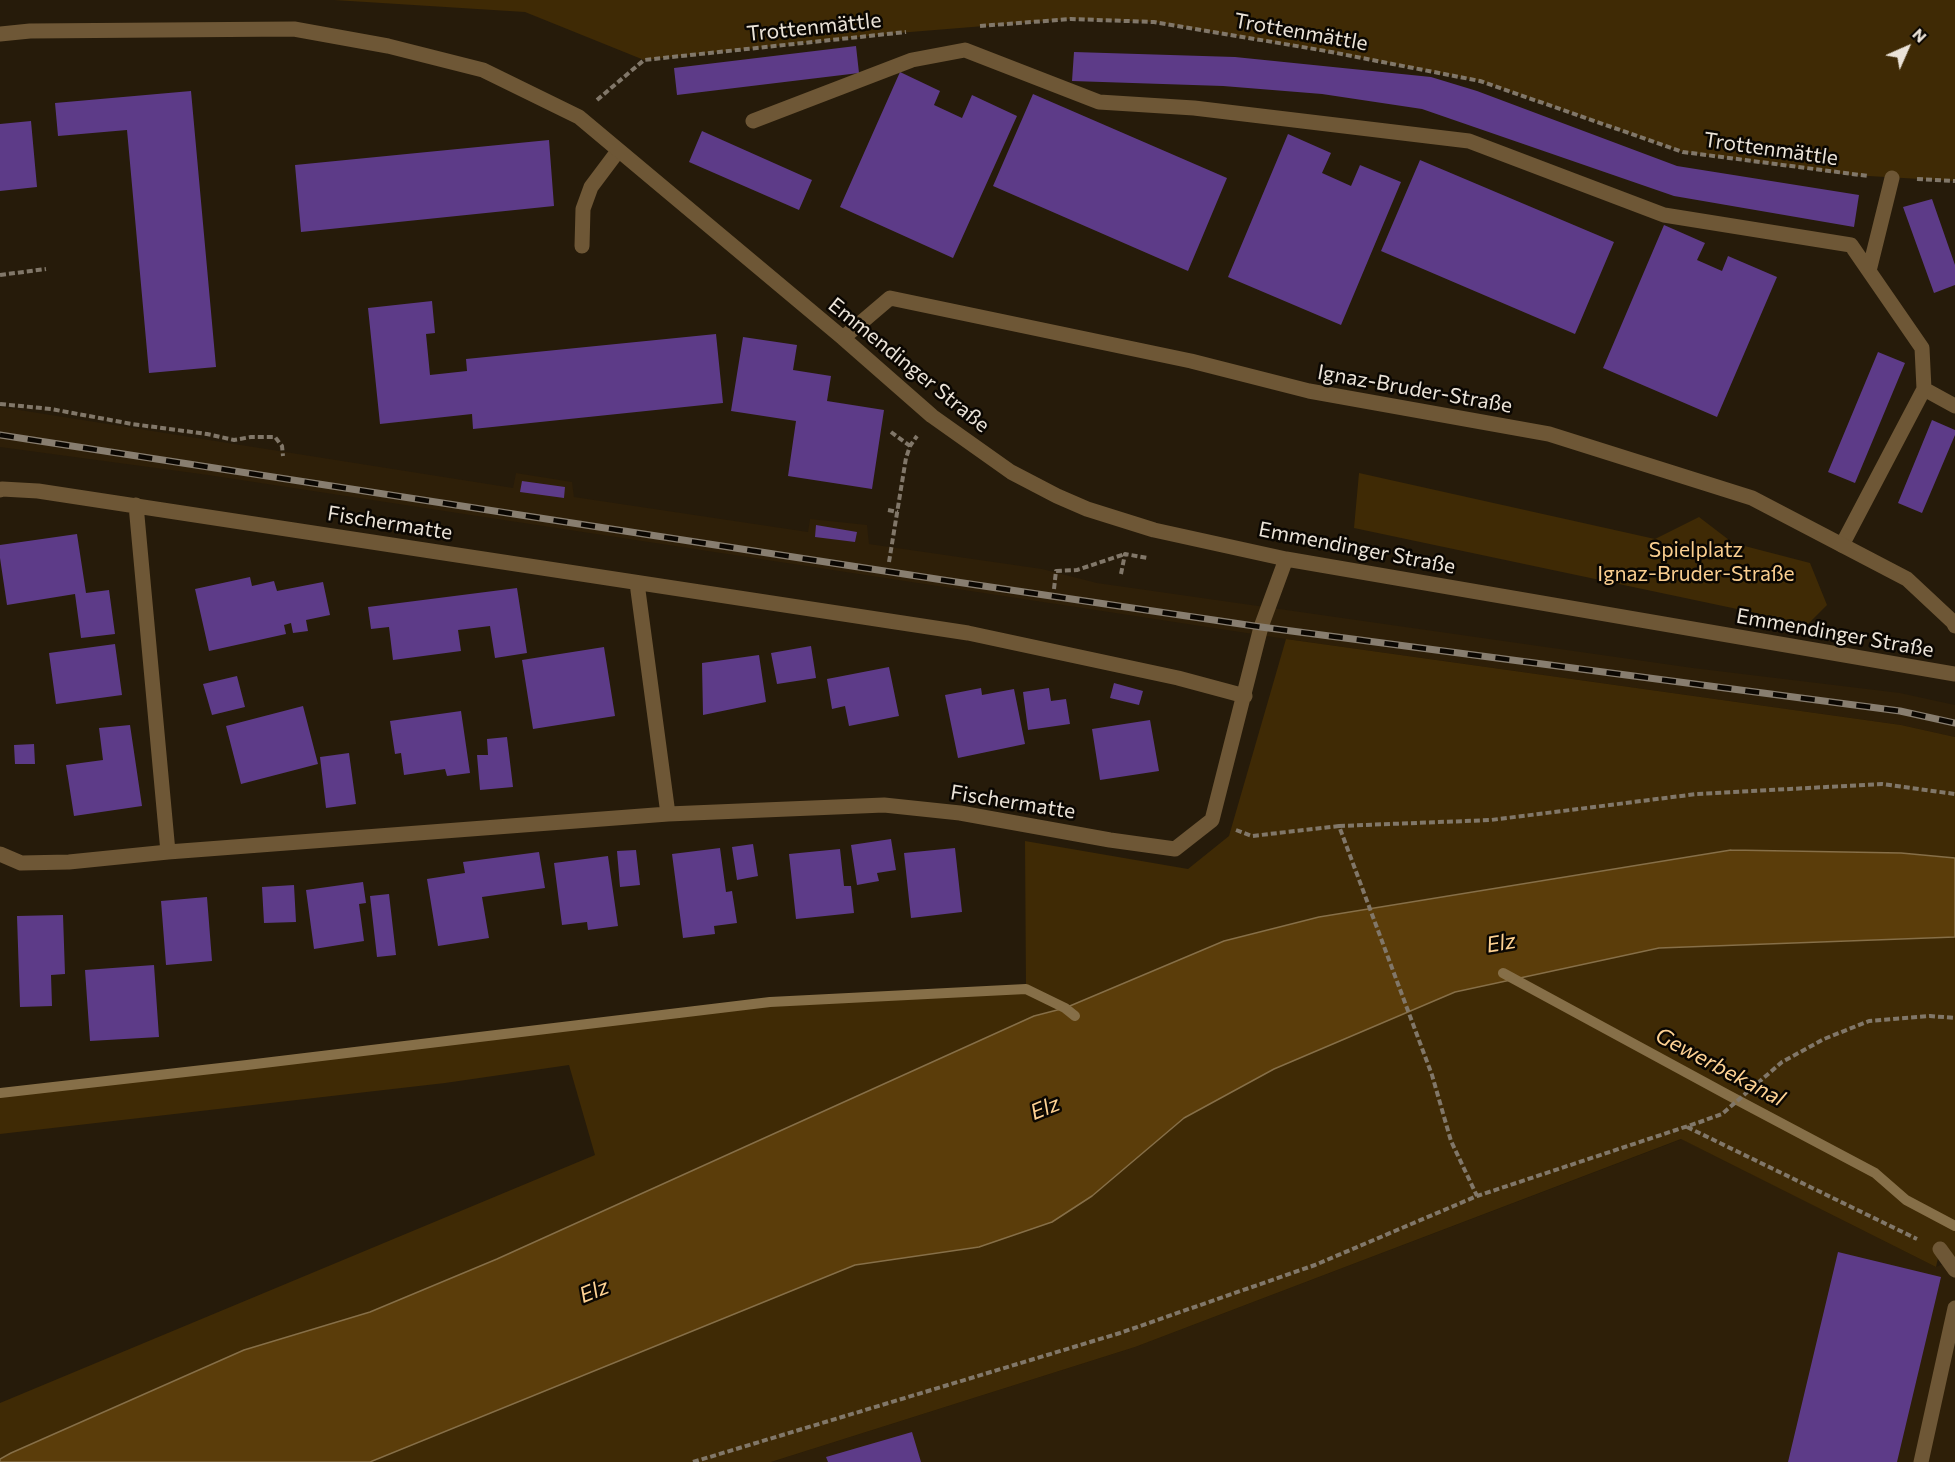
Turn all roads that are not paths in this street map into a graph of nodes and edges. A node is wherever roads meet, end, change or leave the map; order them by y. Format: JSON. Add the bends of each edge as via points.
{"nodes":[{"id":1,"x":0,"y":34,"type":"edge"},
{"id":2,"x":753,"y":121,"type":"dead end"},
{"id":3,"x":618,"y":151,"type":"junction"},
{"id":4,"x":1892,"y":178,"type":"road end"},
{"id":5,"x":582,"y":246,"type":"dead end"},
{"id":6,"x":1869,"y":271,"type":"junction"},
{"id":7,"x":843,"y":338,"type":"junction"},
{"id":8,"x":1924,"y":389,"type":"junction"},
{"id":9,"x":1955,"y":406,"type":"edge"},
{"id":10,"x":0,"y":490,"type":"edge"},
{"id":11,"x":136,"y":505,"type":"junction"},
{"id":12,"x":1842,"y":545,"type":"junction"},
{"id":13,"x":1286,"y":559,"type":"junction"},
{"id":14,"x":637,"y":583,"type":"junction"},
{"id":15,"x":1955,"y":626,"type":"edge"},
{"id":16,"x":1955,"y":674,"type":"edge"},
{"id":17,"x":1245,"y":696,"type":"junction"},
{"id":18,"x":668,"y":814,"type":"junction"},
{"id":19,"x":168,"y":852,"type":"junction"},
{"id":20,"x":0,"y":854,"type":"edge"},
{"id":21,"x":1955,"y":1308,"type":"edge"},
{"id":22,"x":1921,"y":1462,"type":"edge"}],
"edges":[{"from":1,"to":3,"type":"street","name":"Emmendinger Straße","via":[[30,30],[294,29],[388,46],[483,70],[579,117]]},
{"from":2,"to":6,"type":"street","via":[[912,60],[965,50],[1099,102],[1194,108],[1469,141],[1664,215],[1851,245]]},
{"from":3,"to":5,"type":"street","via":[[591,187],[583,209]]},
{"from":3,"to":7,"type":"street","name":"Emmendinger Straße"},
{"from":4,"to":6,"type":"street"},
{"from":6,"to":8,"type":"street","via":[[1922,348]]},
{"from":7,"to":12,"type":"street","name":"Ignaz-Bruder-Straße","via":[[890,298],[1191,361],[1309,391],[1549,434],[1752,498]]},
{"from":7,"to":13,"type":"street","name":"Emmendinger Straße","via":[[932,416],[1011,472],[1057,496],[1143,527]]},
{"from":8,"to":9,"type":"street"},
{"from":8,"to":12,"type":"street"},
{"from":10,"to":11,"type":"street","name":"Fischermatte","via":[[38,491]]},
{"from":11,"to":14,"type":"street","name":"Fischermatte"},
{"from":11,"to":19,"type":"street"},
{"from":12,"to":15,"type":"street","name":"Ignaz-Bruder-Straße","via":[[1907,579]]},
{"from":13,"to":16,"type":"street","name":"Emmendinger Straße"},
{"from":13,"to":17,"type":"street","via":[[1261,627]]},
{"from":14,"to":17,"type":"street","name":"Fischermatte","via":[[968,633]]},
{"from":14,"to":18,"type":"street"},
{"from":17,"to":18,"type":"street","name":"Fischermatte","via":[[1212,820],[1175,849],[960,813],[884,805]]},
{"from":18,"to":19,"type":"street","name":"Fischermatte"},
{"from":19,"to":20,"type":"street","name":"Fischermatte","via":[[21,863]]},
{"from":21,"to":22,"type":"street"}]}
